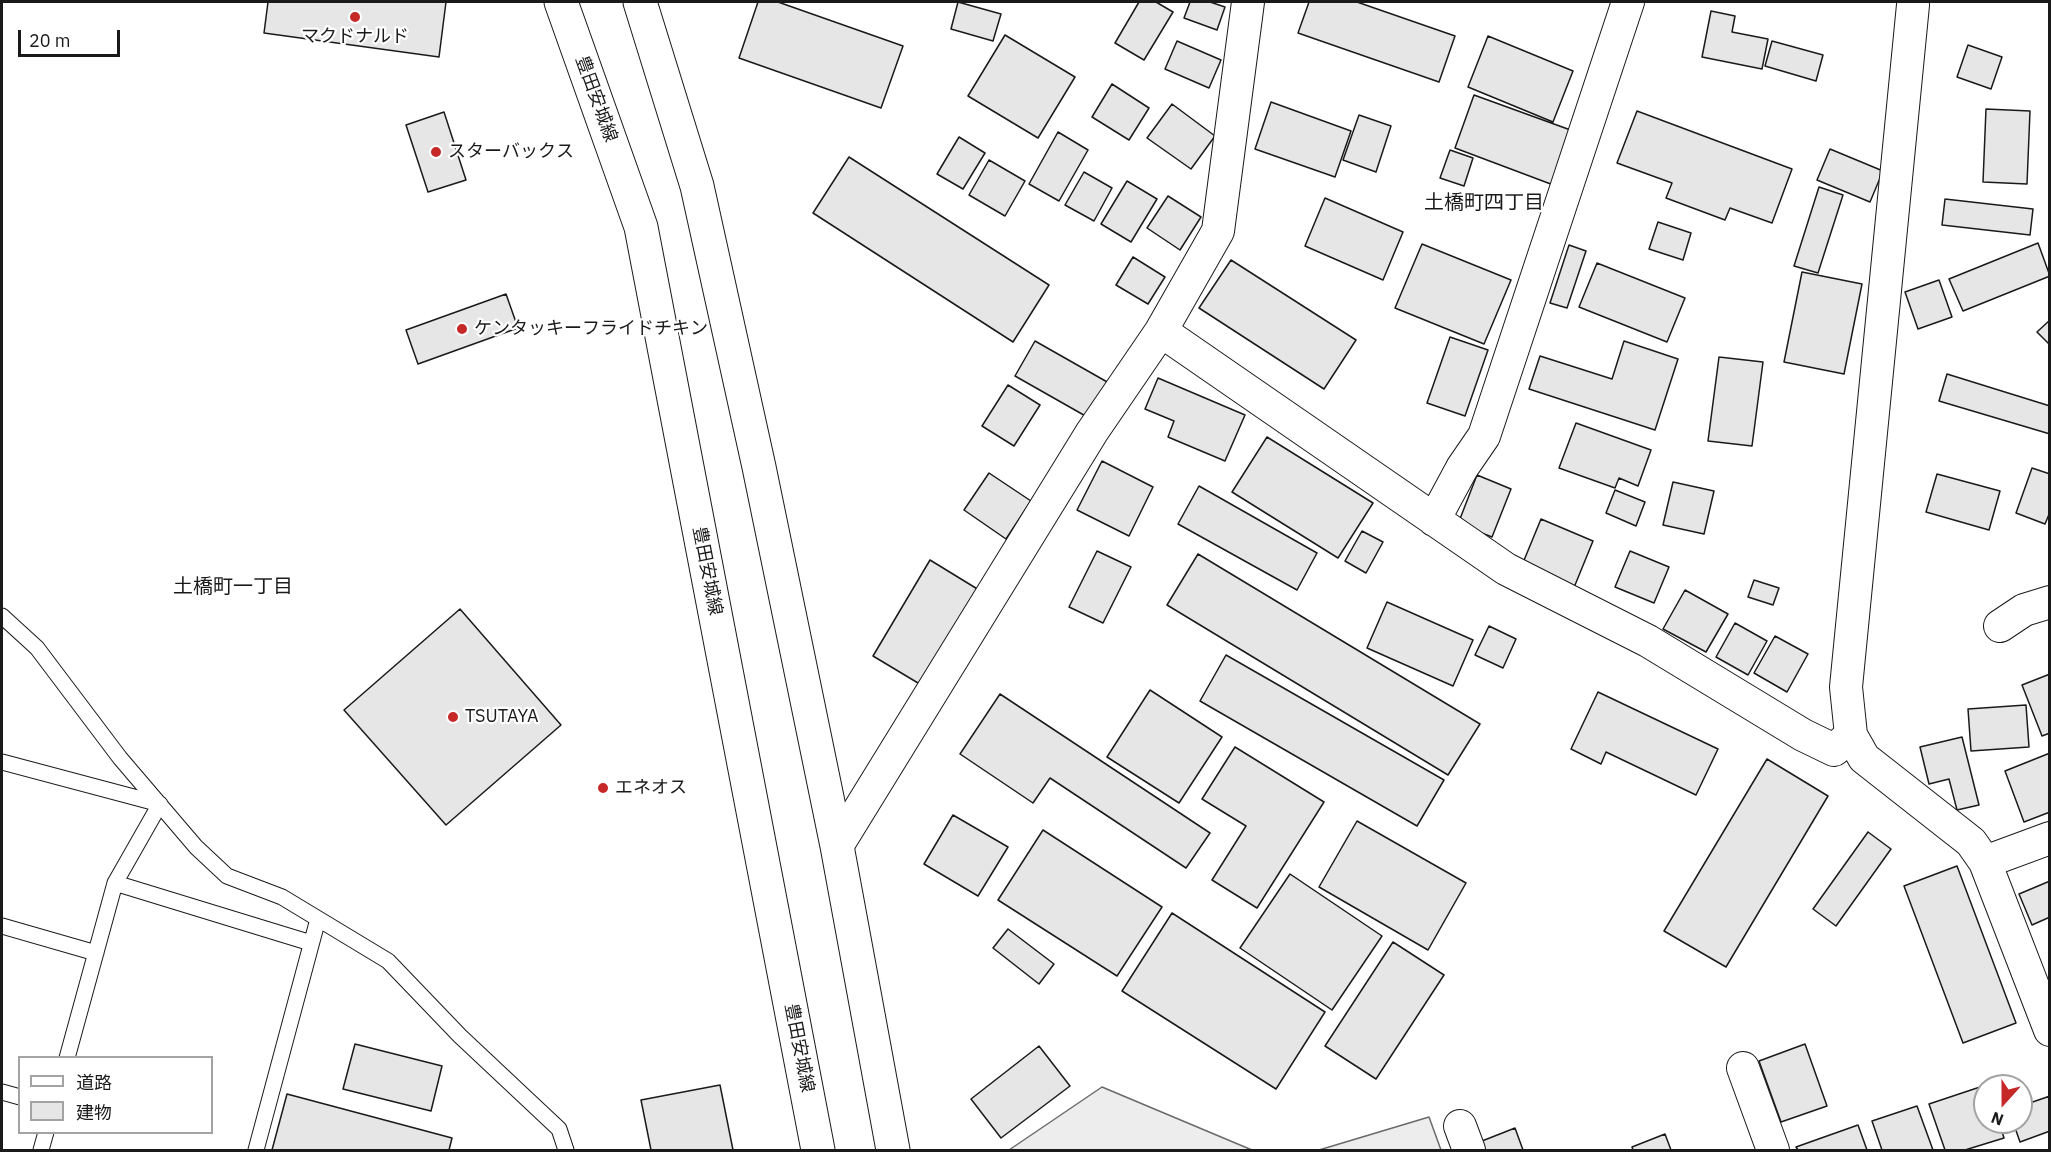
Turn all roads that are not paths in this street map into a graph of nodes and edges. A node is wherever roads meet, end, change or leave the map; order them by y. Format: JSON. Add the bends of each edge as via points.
{"nodes":[{"id":1,"x":561,"y":2,"type":"edge"},
{"id":2,"x":640,"y":2,"type":"edge"},
{"id":3,"x":1248,"y":2,"type":"edge"},
{"id":4,"x":1628,"y":2,"type":"edge"},
{"id":5,"x":1913,"y":5,"type":"dead end"},
{"id":6,"x":1161,"y":331,"type":"junction"},
{"id":7,"x":1434,"y":520,"type":"junction"},
{"id":8,"x":2049,"y":602,"type":"edge"},
{"id":9,"x":2,"y":616,"type":"edge"},
{"id":10,"x":2000,"y":626,"type":"dead end"},
{"id":11,"x":1851,"y":735,"type":"junction"},
{"id":12,"x":2,"y":762,"type":"edge"},
{"id":13,"x":160,"y":804,"type":"junction"},
{"id":14,"x":2049,"y":838,"type":"edge"},
{"id":15,"x":837,"y":846,"type":"junction"},
{"id":16,"x":1985,"y":862,"type":"junction"},
{"id":17,"x":115,"y":883,"type":"junction"},
{"id":18,"x":318,"y":919,"type":"junction"},
{"id":19,"x":2,"y":926,"type":"edge"},
{"id":20,"x":311,"y":943,"type":"junction"},
{"id":21,"x":96,"y":953,"type":"junction"},
{"id":22,"x":2049,"y":1030,"type":"edge"},
{"id":23,"x":68,"y":1056,"type":"edge"},
{"id":24,"x":1743,"y":1068,"type":"dead end"},
{"id":25,"x":2,"y":1092,"type":"edge"},
{"id":26,"x":18,"y":1096,"type":"edge"},
{"id":27,"x":45,"y":1134,"type":"edge"},
{"id":28,"x":41,"y":1150,"type":"edge"},
{"id":29,"x":256,"y":1150,"type":"edge"},
{"id":30,"x":566,"y":1150,"type":"edge"},
{"id":31,"x":818,"y":1150,"type":"edge"},
{"id":32,"x":893,"y":1150,"type":"edge"},
{"id":33,"x":1773,"y":1150,"type":"edge"}],
"edges":[{"from":1,"to":31,"type":"main road","name":"豊田安城線","via":[[641,227]]},
{"from":2,"to":15,"type":"main road","via":[[697,186]]},
{"from":3,"to":6,"type":"street","via":[[1218,231]]},
{"from":4,"to":7,"type":"street","via":[[1484,436]]},
{"from":5,"to":11,"type":"street","via":[[1846,687]]},
{"from":6,"to":7,"type":"street"},
{"from":6,"to":15,"type":"street","via":[[1092,432]]},
{"from":7,"to":11,"type":"street","via":[[1506,569],[1648,641],[1803,735],[1834,750]]},
{"from":8,"to":10,"type":"street","via":[[2024,610]]},
{"from":9,"to":13,"type":"lane","via":[[37,648]]},
{"from":11,"to":16,"type":"street","via":[[1864,758],[1971,842]]},
{"from":12,"to":13,"type":"lane"},
{"from":13,"to":17,"type":"lane"},
{"from":13,"to":18,"type":"lane","via":[[227,876],[282,897]]},
{"from":14,"to":16,"type":"street"},
{"from":15,"to":32,"type":"main road"},
{"from":16,"to":22,"type":"street"},
{"from":17,"to":20,"type":"lane"},
{"from":17,"to":21,"type":"lane"},
{"from":18,"to":20,"type":"lane"},
{"from":18,"to":30,"type":"lane","via":[[388,961],[460,1036],[559,1129]]},
{"from":19,"to":21,"type":"lane"},
{"from":20,"to":29,"type":"lane"},
{"from":21,"to":23,"type":"lane"},
{"from":24,"to":33,"type":"street"},
{"from":25,"to":26,"type":"lane"},
{"from":27,"to":28,"type":"lane"}]}
